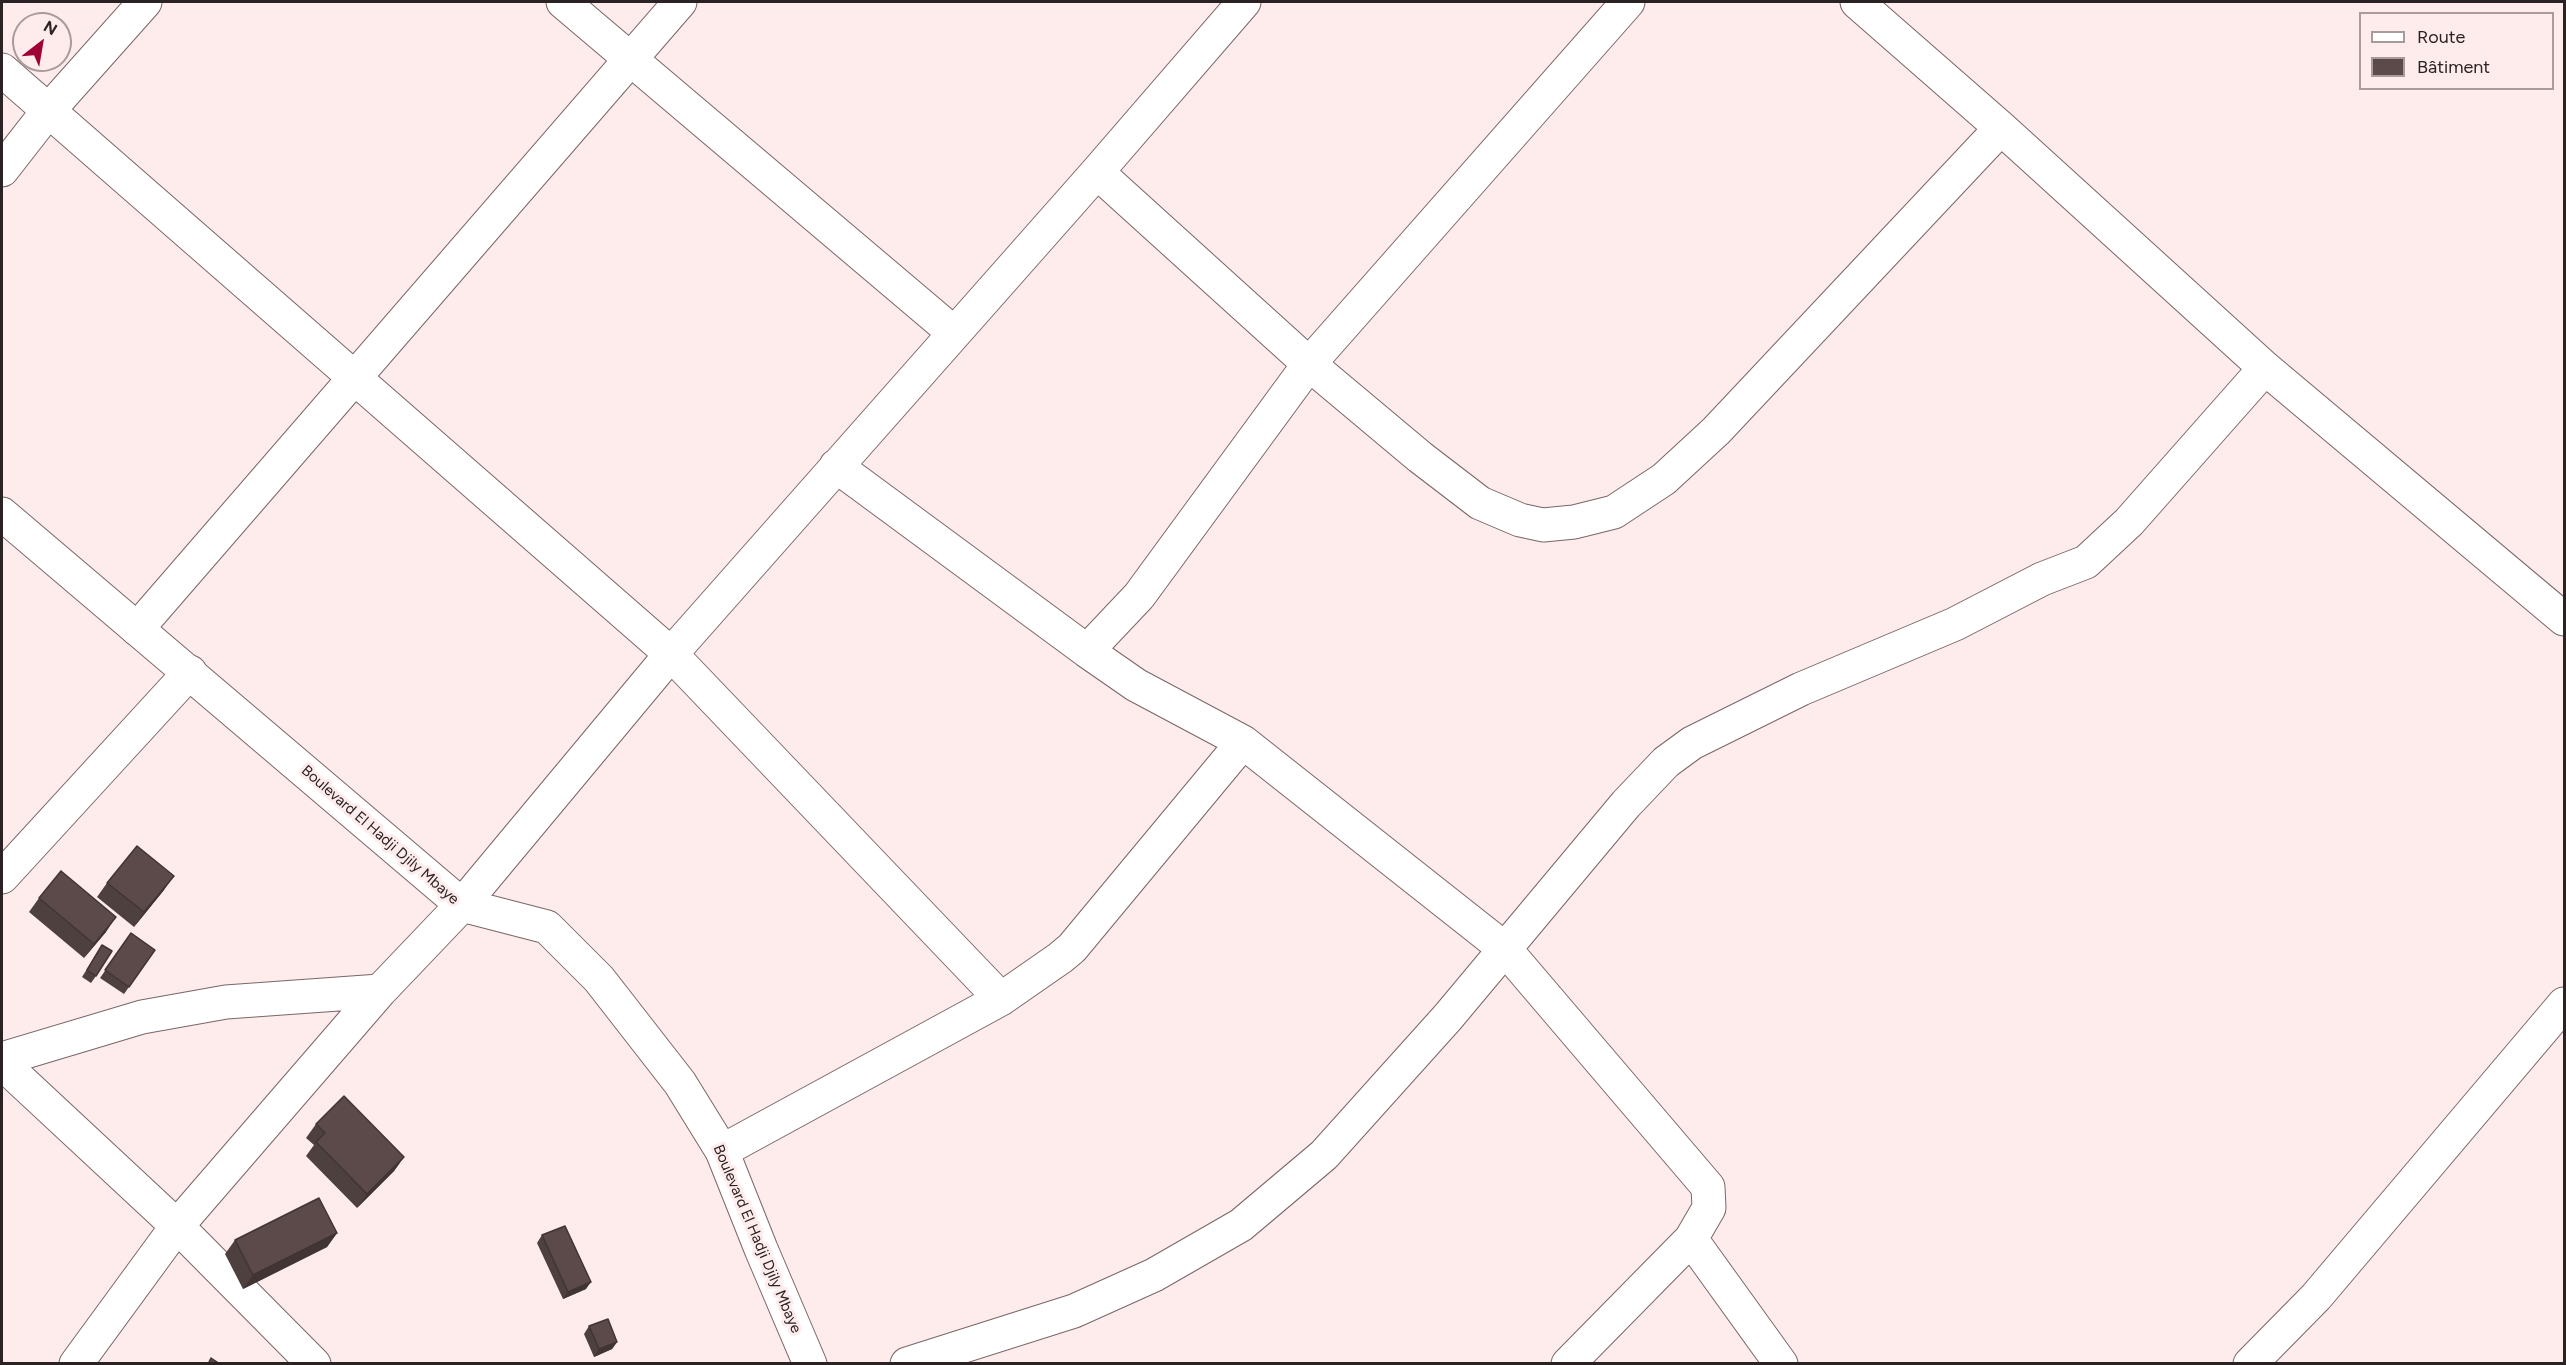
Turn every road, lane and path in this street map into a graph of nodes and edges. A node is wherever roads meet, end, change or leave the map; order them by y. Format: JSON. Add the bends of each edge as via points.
{"nodes":[{"id":1,"x":145,"y":2,"type":"edge"},
{"id":2,"x":563,"y":2,"type":"edge"},
{"id":3,"x":680,"y":2,"type":"edge"},
{"id":4,"x":1628,"y":2,"type":"edge"},
{"id":5,"x":1857,"y":2,"type":"edge"},
{"id":6,"x":1233,"y":5,"type":"edge"},
{"id":7,"x":630,"y":60,"type":"junction"},
{"id":8,"x":2,"y":70,"type":"edge"},
{"id":9,"x":48,"y":111,"type":"junction"},
{"id":10,"x":2001,"y":128,"type":"junction"},
{"id":11,"x":2,"y":170,"type":"edge"},
{"id":12,"x":1097,"y":172,"type":"junction"},
{"id":13,"x":954,"y":333,"type":"junction"},
{"id":14,"x":1309,"y":364,"type":"junction"},
{"id":15,"x":2265,"y":368,"type":"junction"},
{"id":16,"x":354,"y":376,"type":"junction"},
{"id":17,"x":836,"y":466,"type":"junction"},
{"id":18,"x":2,"y":514,"type":"edge"},
{"id":19,"x":2565,"y":619,"type":"edge"},
{"id":20,"x":137,"y":629,"type":"junction"},
{"id":21,"x":1087,"y":651,"type":"junction"},
{"id":22,"x":670,"y":654,"type":"junction"},
{"id":23,"x":190,"y":672,"type":"junction"},
{"id":24,"x":1243,"y":742,"type":"junction"},
{"id":25,"x":2,"y":877,"type":"edge"},
{"id":26,"x":462,"y":905,"type":"junction"},
{"id":27,"x":1504,"y":949,"type":"junction"},
{"id":28,"x":380,"y":991,"type":"junction"},
{"id":29,"x":1001,"y":999,"type":"junction"},
{"id":30,"x":2565,"y":1004,"type":"edge"},
{"id":31,"x":2,"y":1061,"type":"edge"},
{"id":32,"x":722,"y":1151,"type":"junction"},
{"id":33,"x":177,"y":1226,"type":"junction"},
{"id":34,"x":1691,"y":1239,"type":"junction"},
{"id":35,"x":76,"y":1364,"type":"edge"},
{"id":36,"x":315,"y":1364,"type":"edge"},
{"id":37,"x":810,"y":1364,"type":"edge"},
{"id":38,"x":907,"y":1364,"type":"edge"},
{"id":39,"x":1568,"y":1364,"type":"edge"},
{"id":40,"x":1781,"y":1364,"type":"edge"},
{"id":41,"x":2250,"y":1364,"type":"edge"}],
"edges":[{"from":1,"to":9,"type":"street"},
{"from":2,"to":7,"type":"street"},
{"from":3,"to":7,"type":"street"},
{"from":4,"to":14,"type":"street"},
{"from":5,"to":10,"type":"street"},
{"from":6,"to":12,"type":"street"},
{"from":7,"to":13,"type":"street"},
{"from":7,"to":16,"type":"street"},
{"from":8,"to":9,"type":"street"},
{"from":9,"to":11,"type":"street"},
{"from":9,"to":16,"type":"street"},
{"from":10,"to":14,"type":"street","via":[[1716,431],[1664,479],[1614,512],[1543,525],[1480,503]]},
{"from":10,"to":15,"type":"street"},
{"from":12,"to":13,"type":"street"},
{"from":12,"to":14,"type":"street"},
{"from":13,"to":17,"type":"street"},
{"from":14,"to":21,"type":"street","via":[[1139,596]]},
{"from":15,"to":19,"type":"street"},
{"from":15,"to":27,"type":"street","via":[[2129,522],[2086,562],[2042,579],[1955,624],[1801,689],[1692,743],[1666,762]]},
{"from":16,"to":20,"type":"street"},
{"from":16,"to":22,"type":"street"},
{"from":17,"to":21,"type":"street"},
{"from":17,"to":22,"type":"street"},
{"from":18,"to":20,"type":"street","name":"Boulevard El Hadji Djily Mbaye"},
{"from":20,"to":23,"type":"street","name":"Boulevard El Hadji Djily Mbaye"},
{"from":21,"to":24,"type":"street","via":[[1136,685]]},
{"from":22,"to":26,"type":"street"},
{"from":22,"to":29,"type":"street"},
{"from":23,"to":25,"type":"street"},
{"from":23,"to":26,"type":"street","name":"Boulevard El Hadji Djily Mbaye"},
{"from":24,"to":27,"type":"street"},
{"from":24,"to":29,"type":"street","via":[[1072,948]]},
{"from":26,"to":28,"type":"street"},
{"from":26,"to":32,"type":"street","name":"Boulevard El Hadji Djily Mbaye","via":[[547,927],[599,979],[637,1026],[680,1083]]},
{"from":27,"to":34,"type":"street","via":[[1708,1187],[1709,1208]]},
{"from":27,"to":38,"type":"street","via":[[1324,1155],[1241,1226],[1154,1275],[1074,1311]]},
{"from":28,"to":31,"type":"street","via":[[226,1002],[163,1013]]},
{"from":28,"to":33,"type":"street"},
{"from":29,"to":32,"type":"street"},
{"from":30,"to":41,"type":"street","via":[[2316,1297]]},
{"from":31,"to":33,"type":"street"},
{"from":32,"to":37,"type":"street","name":"Boulevard El Hadji Djily Mbaye"},
{"from":33,"to":35,"type":"street"},
{"from":33,"to":36,"type":"street"},
{"from":34,"to":39,"type":"street"},
{"from":34,"to":40,"type":"street"}]}
